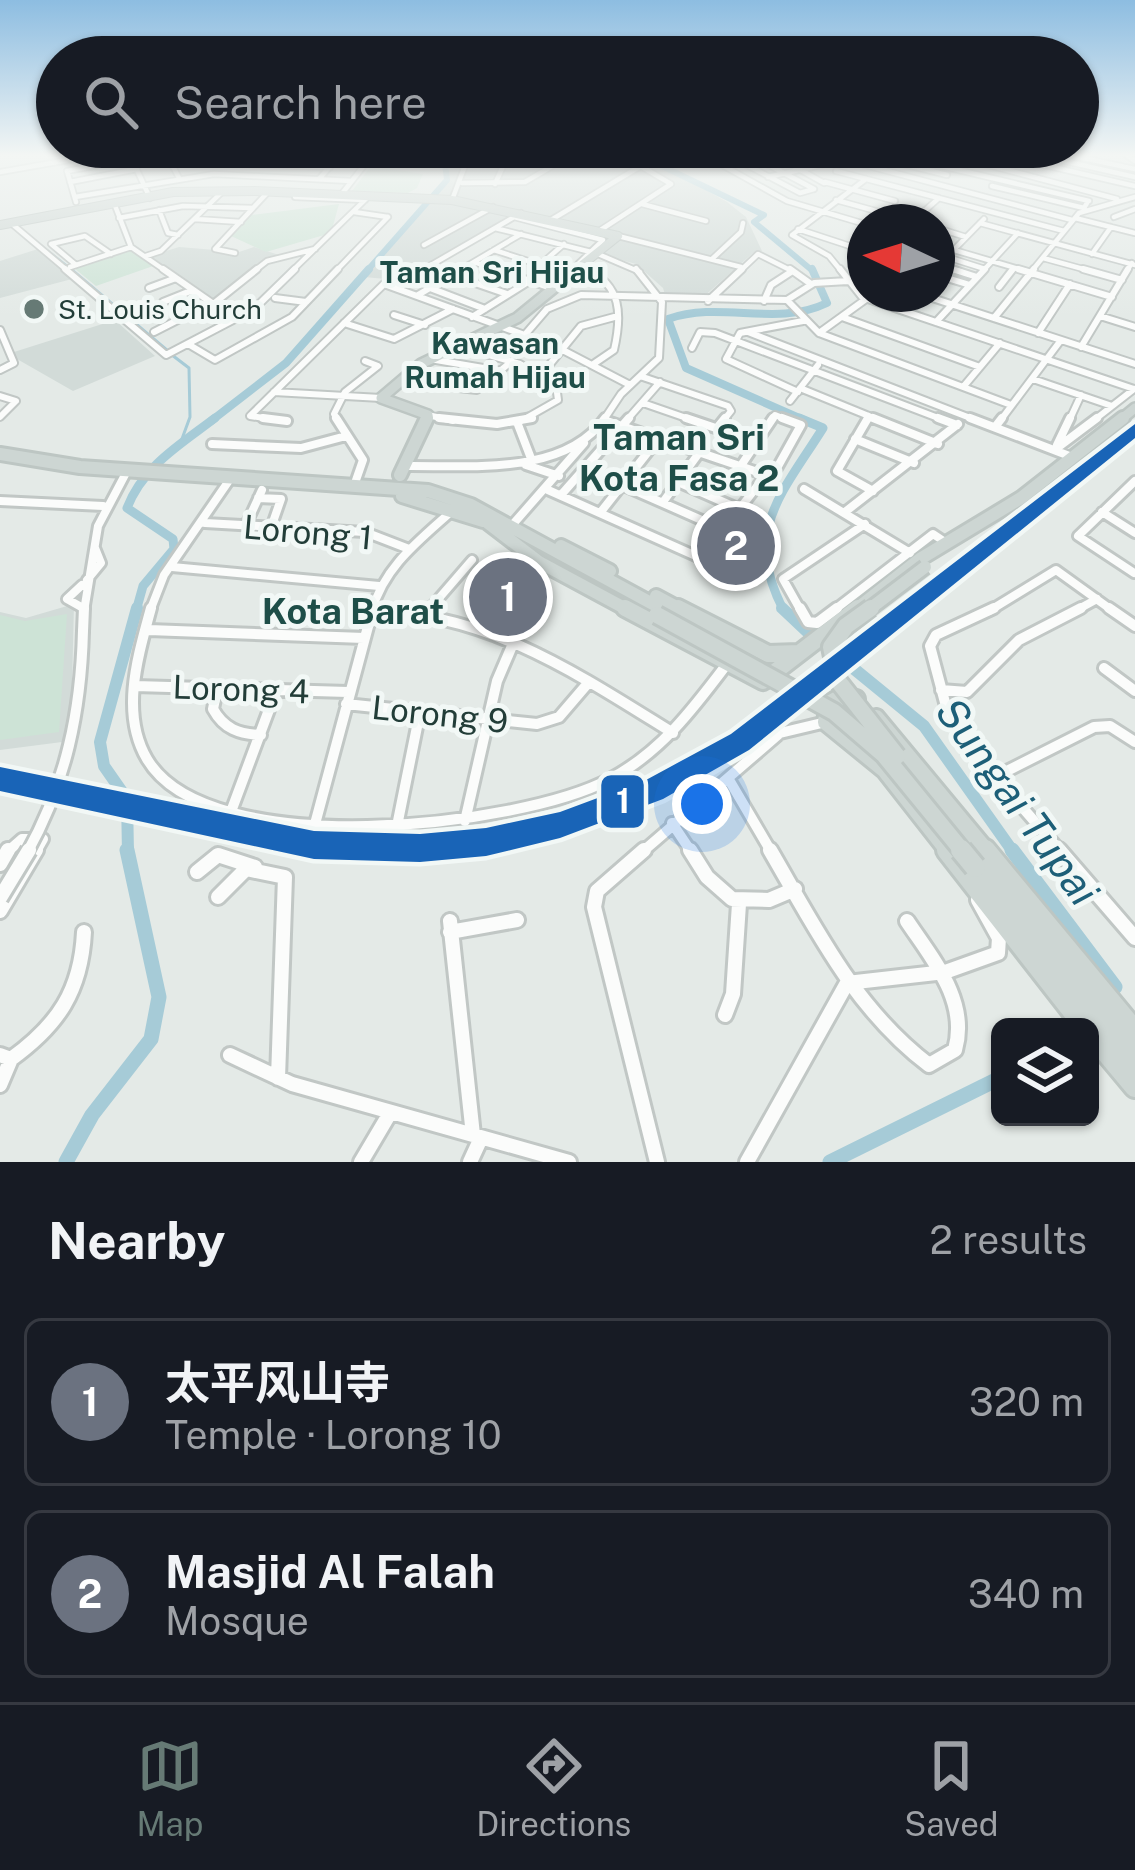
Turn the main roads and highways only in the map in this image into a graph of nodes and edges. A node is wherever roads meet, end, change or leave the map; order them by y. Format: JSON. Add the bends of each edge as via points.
{"nodes":[{"id":1,"x":91,"y":209,"type":"edge"},
{"id":2,"x":500,"y":209,"type":"edge"},
{"id":3,"x":5,"y":225,"type":"edge"},
{"id":4,"x":1135,"y":403,"type":"edge"},
{"id":5,"x":0,"y":457,"type":"edge"},
{"id":6,"x":402,"y":471,"type":"junction"},
{"id":7,"x":151,"y":475,"type":"junction"},
{"id":8,"x":355,"y":483,"type":"junction"},
{"id":9,"x":420,"y":493,"type":"junction"},
{"id":10,"x":471,"y":506,"type":"junction"},
{"id":11,"x":998,"y":509,"type":"junction"},
{"id":12,"x":488,"y":523,"type":"junction"},
{"id":13,"x":917,"y":559,"type":"junction"},
{"id":14,"x":659,"y":612,"type":"junction"},
{"id":15,"x":738,"y":637,"type":"junction"},
{"id":16,"x":802,"y":651,"type":"junction"},
{"id":17,"x":768,"y":654,"type":"junction"},
{"id":18,"x":724,"y":662,"type":"junction"},
{"id":19,"x":777,"y":673,"type":"junction"},
{"id":20,"x":897,"y":756,"type":"junction"},
{"id":21,"x":985,"y":870,"type":"junction"},
{"id":22,"x":1078,"y":1018,"type":"edge"},
{"id":23,"x":1135,"y":1030,"type":"edge"},
{"id":24,"x":1099,"y":1044,"type":"edge"},
{"id":25,"x":1135,"y":1049,"type":"edge"},
{"id":26,"x":1135,"y":1072,"type":"edge"},
{"id":27,"x":1135,"y":1087,"type":"edge"}],
"edges":[{"from":1,"to":3,"type":"main road"},
{"from":2,"to":6,"type":"main road","via":[[618,236],[557,290],[430,359],[381,398],[428,415]]},
{"from":4,"to":11,"type":"main road"},
{"from":5,"to":7,"type":"main road"},
{"from":6,"to":8,"type":"main road"},
{"from":6,"to":9,"type":"main road"},
{"from":7,"to":8,"type":"main road"},
{"from":7,"to":9,"type":"main road"},
{"from":8,"to":9,"type":"main road"},
{"from":9,"to":10,"type":"main road"},
{"from":9,"to":12,"type":"main road"},
{"from":10,"to":14,"type":"main road"},
{"from":10,"to":15,"type":"main road"},
{"from":11,"to":13,"type":"main road"},
{"from":11,"to":13,"type":"main road","via":[[982,529]]},
{"from":12,"to":14,"type":"main road"},
{"from":12,"to":18,"type":"main road","via":[[539,562]]},
{"from":13,"to":16,"type":"main road"},
{"from":13,"to":20,"type":"main road","bridge":true,"via":[[831,647],[838,680]]},
{"from":14,"to":20,"type":"main road","bridge":true,"via":[[814,689]]},
{"from":14,"to":21,"type":"main road","bridge":true,"via":[[834,712],[884,755]]},
{"from":15,"to":17,"type":"main road"},
{"from":15,"to":18,"type":"main road","via":[[725,645]]},
{"from":16,"to":17,"type":"main road"},
{"from":16,"to":19,"type":"main road"},
{"from":17,"to":19,"type":"main road"},
{"from":18,"to":19,"type":"main road","via":[[763,681]]},
{"from":20,"to":21,"type":"main road"},
{"from":21,"to":25,"type":"main road"},
{"from":21,"to":26,"type":"main road"},
{"from":22,"to":23,"type":"main road","via":[[885,770],[826,722],[829,704],[862,703]]},
{"from":24,"to":27,"type":"main road"}]}
